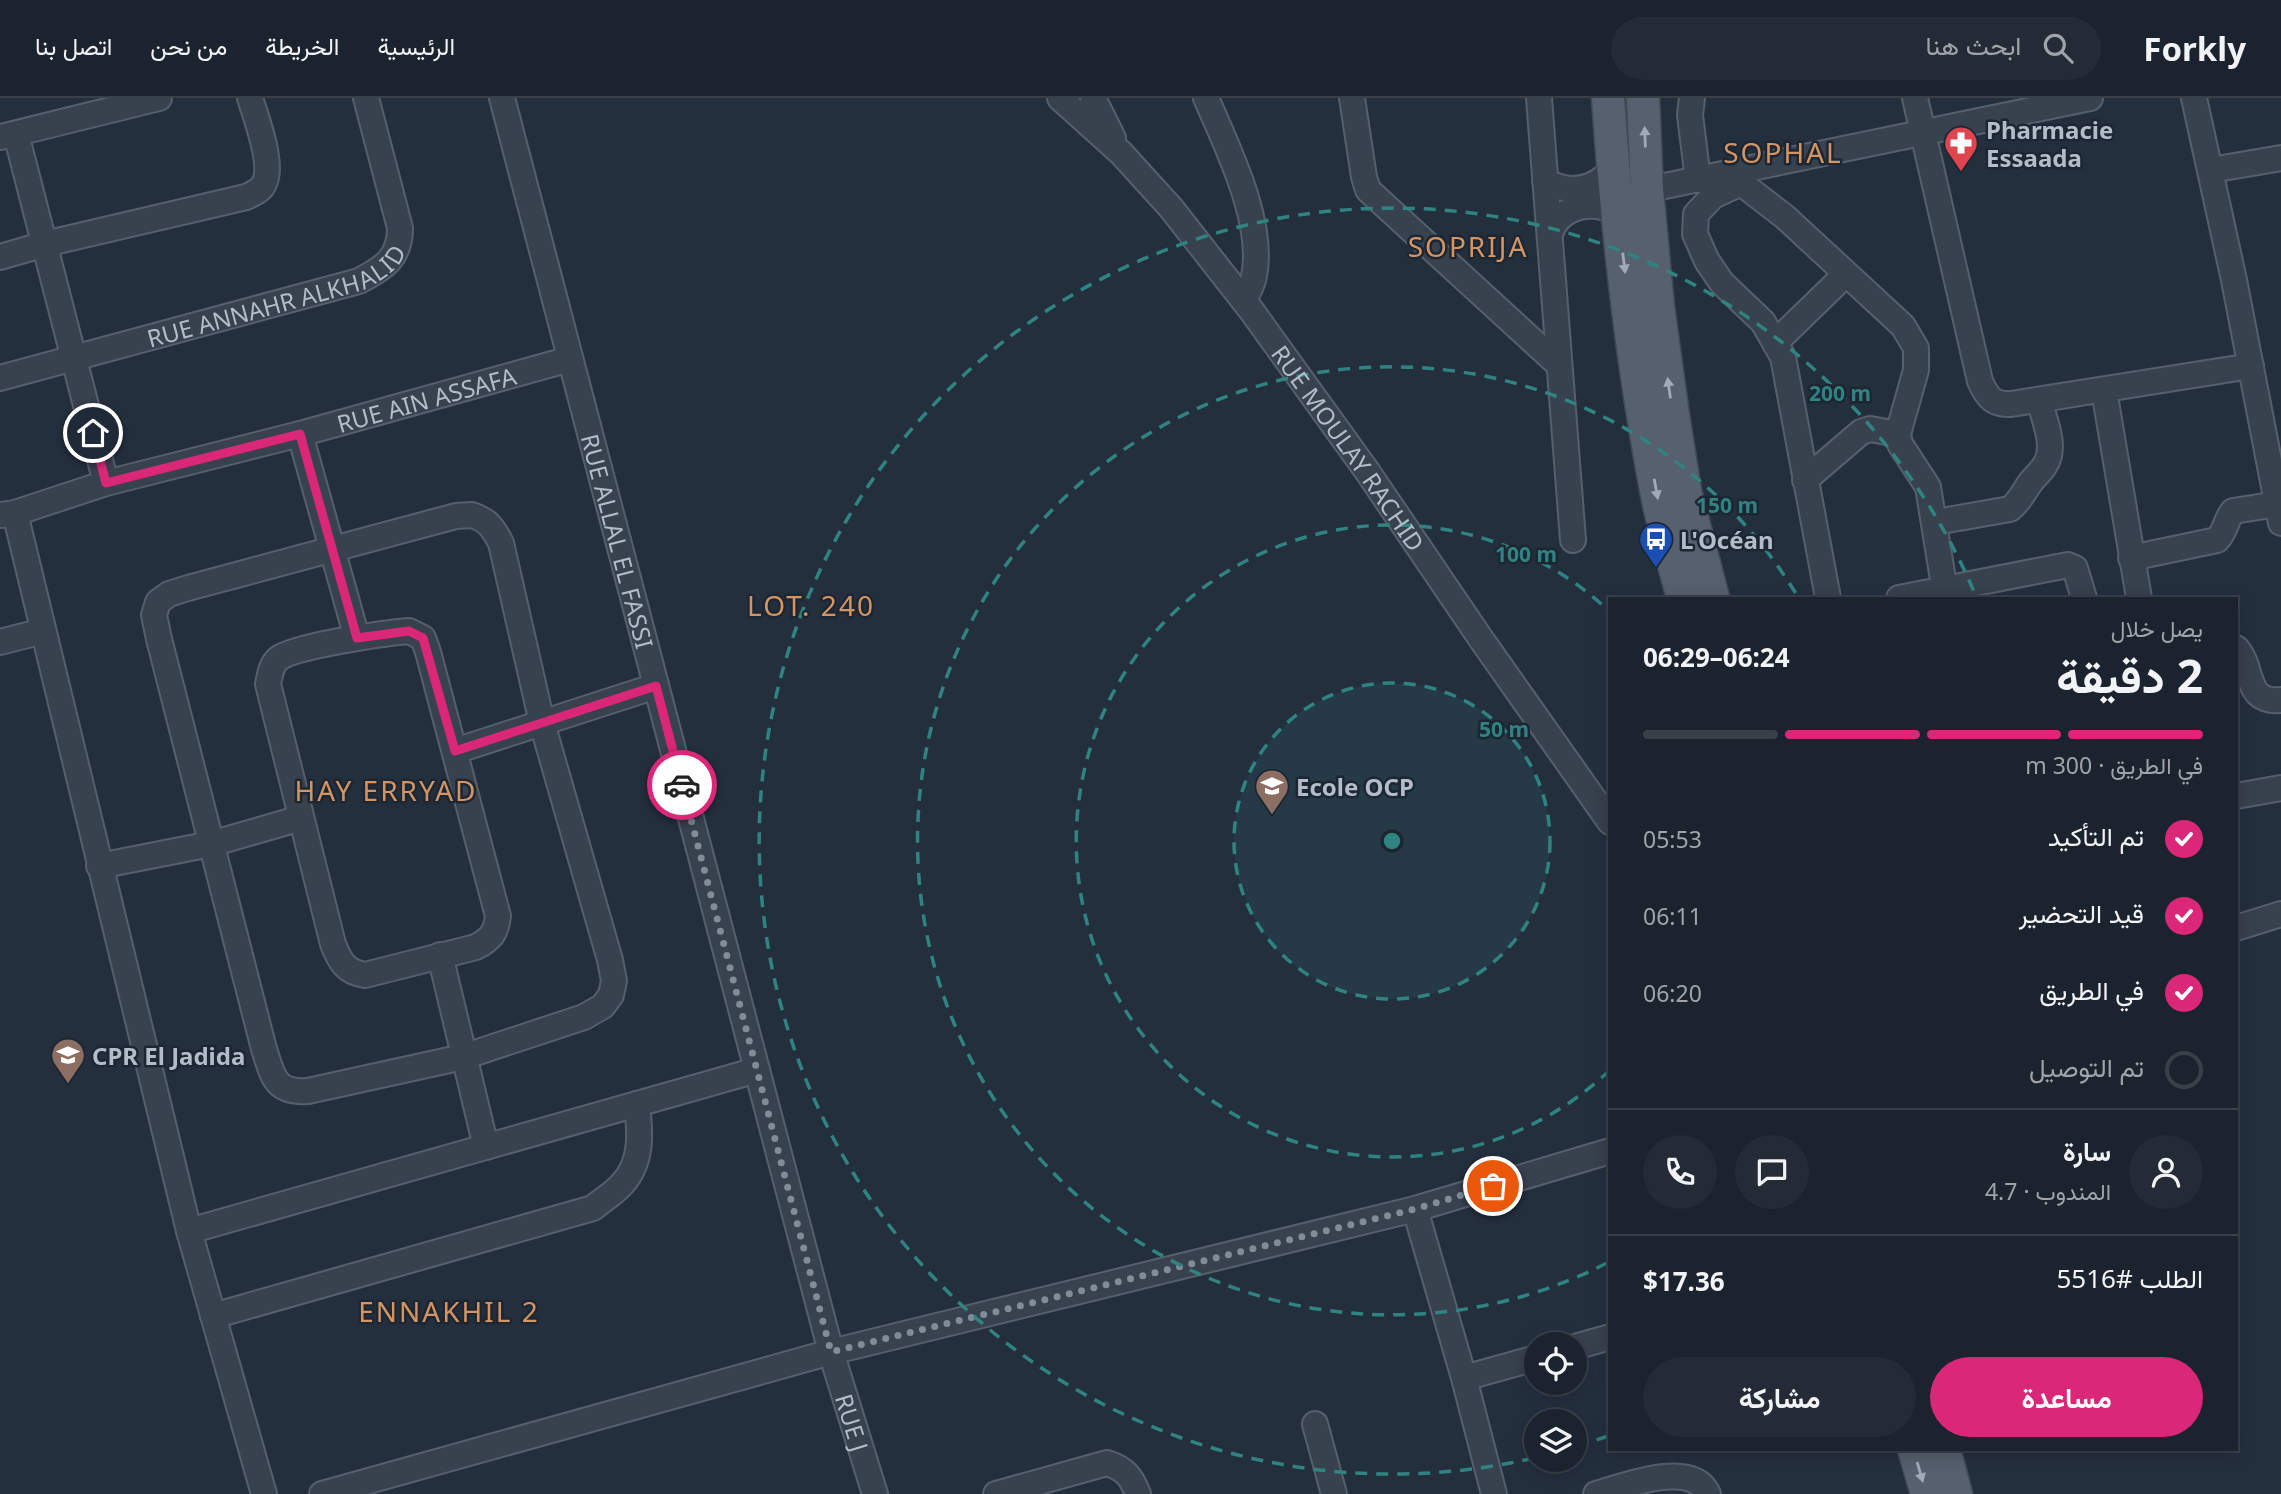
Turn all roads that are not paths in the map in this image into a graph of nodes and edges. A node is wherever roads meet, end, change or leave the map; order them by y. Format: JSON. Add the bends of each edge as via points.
{"nodes":[{"id":1,"x":159,"y":98,"type":"edge"},
{"id":2,"x":250,"y":98,"type":"edge"},
{"id":3,"x":366,"y":98,"type":"edge"},
{"id":4,"x":502,"y":98,"type":"edge"},
{"id":5,"x":1060,"y":98,"type":"edge"},
{"id":6,"x":1093,"y":98,"type":"edge"},
{"id":7,"x":1206,"y":98,"type":"edge"},
{"id":8,"x":1352,"y":98,"type":"edge"},
{"id":9,"x":1539,"y":98,"type":"edge"},
{"id":10,"x":1608,"y":98,"type":"edge"},
{"id":11,"x":1643,"y":98,"type":"edge"},
{"id":12,"x":1692,"y":98,"type":"edge"},
{"id":13,"x":1915,"y":98,"type":"edge"},
{"id":14,"x":2090,"y":98,"type":"edge"},
{"id":15,"x":2194,"y":98,"type":"edge"},
{"id":16,"x":2059,"y":101,"type":"edge"},
{"id":17,"x":1922,"y":133,"type":"junction"},
{"id":18,"x":8,"y":136,"type":"edge"},
{"id":19,"x":1121,"y":153,"type":"junction"},
{"id":20,"x":2281,"y":158,"type":"edge"},
{"id":21,"x":2211,"y":170,"type":"junction"},
{"id":22,"x":1733,"y":178,"type":"junction"},
{"id":23,"x":1698,"y":180,"type":"junction"},
{"id":24,"x":1545,"y":181,"type":"junction"},
{"id":25,"x":1647,"y":190,"type":"junction"},
{"id":26,"x":1615,"y":192,"type":"junction"},
{"id":27,"x":1550,"y":234,"type":"junction"},
{"id":28,"x":44,"y":244,"type":"junction"},
{"id":29,"x":0,"y":257,"type":"edge"},
{"id":30,"x":1846,"y":274,"type":"junction"},
{"id":31,"x":1244,"y":301,"type":"junction"},
{"id":32,"x":1775,"y":343,"type":"junction"},
{"id":33,"x":72,"y":358,"type":"junction"},
{"id":34,"x":570,"y":359,"type":"junction"},
{"id":35,"x":1559,"y":365,"type":"junction"},
{"id":36,"x":2251,"y":366,"type":"junction"},
{"id":37,"x":0,"y":378,"type":"edge"},
{"id":38,"x":2104,"y":390,"type":"junction"},
{"id":39,"x":2039,"y":400,"type":"junction"},
{"id":40,"x":2271,"y":412,"type":"edge"},
{"id":41,"x":300,"y":434,"type":"junction"},
{"id":42,"x":1898,"y":434,"type":"junction"},
{"id":43,"x":1805,"y":480,"type":"junction"},
{"id":44,"x":106,"y":483,"type":"junction"},
{"id":45,"x":2279,"y":513,"type":"edge"},
{"id":46,"x":7,"y":514,"type":"edge"},
{"id":47,"x":1936,"y":522,"type":"junction"},
{"id":48,"x":1573,"y":540,"type":"dead end"},
{"id":49,"x":331,"y":551,"type":"junction"},
{"id":50,"x":2131,"y":558,"type":"junction"},
{"id":51,"x":1946,"y":594,"type":"edge"},
{"id":52,"x":1683,"y":597,"type":"edge"},
{"id":53,"x":1713,"y":597,"type":"edge"},
{"id":54,"x":1828,"y":597,"type":"edge"},
{"id":55,"x":1911,"y":597,"type":"edge"},
{"id":56,"x":2084,"y":597,"type":"edge"},
{"id":57,"x":2139,"y":597,"type":"edge"},
{"id":58,"x":43,"y":631,"type":"junction"},
{"id":59,"x":357,"y":638,"type":"junction"},
{"id":60,"x":0,"y":642,"type":"edge"},
{"id":61,"x":2238,"y":650,"type":"edge"},
{"id":62,"x":656,"y":686,"type":"junction"},
{"id":63,"x":2281,"y":700,"type":"edge"},
{"id":64,"x":542,"y":723,"type":"junction"},
{"id":65,"x":455,"y":751,"type":"junction"},
{"id":66,"x":2281,"y":788,"type":"edge"},
{"id":67,"x":2238,"y":796,"type":"edge"},
{"id":68,"x":301,"y":818,"type":"junction"},
{"id":69,"x":1608,"y":819,"type":"edge"},
{"id":70,"x":211,"y":844,"type":"junction"},
{"id":71,"x":99,"y":866,"type":"junction"},
{"id":72,"x":2281,"y":914,"type":"edge"},
{"id":73,"x":2238,"y":927,"type":"edge"},
{"id":74,"x":440,"y":954,"type":"junction"},
{"id":75,"x":463,"y":1057,"type":"junction"},
{"id":76,"x":757,"y":1070,"type":"junction"},
{"id":77,"x":637,"y":1104,"type":"junction"},
{"id":78,"x":486,"y":1147,"type":"junction"},
{"id":79,"x":1608,"y":1152,"type":"edge"},
{"id":80,"x":1415,"y":1209,"type":"junction"},
{"id":81,"x":189,"y":1231,"type":"junction"},
{"id":82,"x":213,"y":1316,"type":"junction"},
{"id":83,"x":1608,"y":1339,"type":"edge"},
{"id":84,"x":1587,"y":1344,"type":"edge"},
{"id":85,"x":831,"y":1352,"type":"junction"},
{"id":86,"x":1524,"y":1361,"type":"edge"},
{"id":87,"x":1464,"y":1378,"type":"junction"},
{"id":88,"x":1315,"y":1424,"type":"dead end"},
{"id":89,"x":1915,"y":1451,"type":"edge"},
{"id":90,"x":1945,"y":1451,"type":"edge"},
{"id":91,"x":264,"y":1494,"type":"edge"},
{"id":92,"x":322,"y":1494,"type":"edge"},
{"id":93,"x":874,"y":1494,"type":"edge"},
{"id":94,"x":996,"y":1494,"type":"edge"},
{"id":95,"x":1138,"y":1494,"type":"edge"},
{"id":96,"x":1334,"y":1494,"type":"edge"},
{"id":97,"x":1494,"y":1494,"type":"edge"},
{"id":98,"x":1596,"y":1494,"type":"edge"},
{"id":99,"x":1708,"y":1494,"type":"edge"},
{"id":100,"x":1927,"y":1494,"type":"edge"},
{"id":101,"x":1956,"y":1494,"type":"edge"}],
"edges":[{"from":1,"to":18,"type":"street"},
{"from":2,"to":28,"type":"street","via":[[267,164],[268,176],[261,188],[246,197]]},
{"from":3,"to":33,"type":"street","name":"RUE ANNAHR ALKHALID","via":[[400,228],[400,243],[378,272],[359,281]]},
{"from":4,"to":34,"type":"street","name":"RUE ALLAL EL FASSI"},
{"from":5,"to":19,"type":"street","name":"RUE MOULAY RACHID"},
{"from":6,"to":19,"type":"street"},
{"from":7,"to":31,"type":"street","via":[[1243,187],[1252,225],[1254,277]]},
{"from":8,"to":35,"type":"street","via":[[1368,190]]},
{"from":9,"to":24,"type":"street"},
{"from":10,"to":26,"type":"main road"},
{"from":25,"to":11,"type":"main road","one_way":true},
{"from":12,"to":23,"type":"street"},
{"from":13,"to":17,"type":"street"},
{"from":14,"to":16,"type":"street"},
{"from":15,"to":21,"type":"street"},
{"from":16,"to":17,"type":"street"},
{"from":17,"to":22,"type":"street"},
{"from":17,"to":39,"type":"street","via":[[1986,395],[2001,405]]},
{"from":18,"to":28,"type":"street"},
{"from":19,"to":31,"type":"street","name":"RUE MOULAY RACHID"},
{"from":20,"to":21,"type":"street"},
{"from":21,"to":36,"type":"street"},
{"from":22,"to":23,"type":"street"},
{"from":22,"to":30,"type":"street","via":[[1785,217]]},
{"from":22,"to":32,"type":"street","via":[[1696,214],[1695,234],[1722,284],[1763,322]]},
{"from":23,"to":25,"type":"street"},
{"from":24,"to":26,"type":"street","via":[[1580,189],[1604,180]]},
{"from":24,"to":27,"type":"street"},
{"from":25,"to":26,"type":"street"},
{"from":53,"to":25,"type":"main road","one_way":true,"via":[[1685,491],[1658,307]]},
{"from":26,"to":27,"type":"street","via":[[1606,207],[1581,206],[1560,216]]},
{"from":26,"to":52,"type":"main road","one_way":true,"via":[[1657,498]]},
{"from":27,"to":35,"type":"street"},
{"from":28,"to":29,"type":"street"},
{"from":28,"to":33,"type":"street"},
{"from":30,"to":32,"type":"street"},
{"from":30,"to":42,"type":"street","via":[[1903,326],[1916,348],[1914,382]]},
{"from":31,"to":69,"type":"street","name":"RUE MOULAY RACHID"},
{"from":32,"to":43,"type":"street","via":[[1783,357]]},
{"from":33,"to":37,"type":"street","name":"RUE ANNAHR ALKHALID"},
{"from":33,"to":44,"type":"street"},
{"from":34,"to":41,"type":"street","name":"RUE AIN ASSAFA"},
{"from":34,"to":62,"type":"street","name":"RUE ALLAL EL FASSI"},
{"from":35,"to":48,"type":"street"},
{"from":36,"to":38,"type":"street"},
{"from":36,"to":40,"type":"street"},
{"from":38,"to":39,"type":"street"},
{"from":38,"to":50,"type":"street"},
{"from":39,"to":47,"type":"street","via":[[2049,455],[2019,502],[2010,509]]},
{"from":40,"to":45,"type":"street"},
{"from":41,"to":44,"type":"street","name":"RUE AIN ASSAFA"},
{"from":41,"to":49,"type":"street"},
{"from":42,"to":43,"type":"street","via":[[1861,432]]},
{"from":42,"to":47,"type":"street","via":[[1928,487]]},
{"from":43,"to":54,"type":"street"},
{"from":44,"to":46,"type":"street","name":"RUE AIN ASSAFA"},
{"from":45,"to":50,"type":"street","via":[[2233,511],[2217,540]]},
{"from":46,"to":58,"type":"street"},
{"from":47,"to":51,"type":"street"},
{"from":49,"to":59,"type":"street"},
{"from":49,"to":64,"type":"street","via":[[456,516],[484,519],[501,543]]},
{"from":49,"to":70,"type":"street","via":[[188,588],[158,602],[154,615],[159,639]]},
{"from":50,"to":57,"type":"street"},
{"from":51,"to":55,"type":"street"},
{"from":51,"to":56,"type":"street","via":[[2068,565],[2075,568]]},
{"from":58,"to":60,"type":"street"},
{"from":58,"to":71,"type":"street"},
{"from":59,"to":65,"type":"street","via":[[409,631],[423,638]]},
{"from":59,"to":68,"type":"street","via":[[289,652],[277,659],[271,670],[272,704]]},
{"from":61,"to":63,"type":"street","via":[[2260,696]]},
{"from":62,"to":64,"type":"street"},
{"from":62,"to":76,"type":"street","name":"RUE ALLAL EL FASSI"},
{"from":64,"to":65,"type":"street"},
{"from":64,"to":75,"type":"street","via":[[610,960],[611,995],[603,1006],[583,1017]]},
{"from":65,"to":74,"type":"street","via":[[498,916],[491,939],[477,947]]},
{"from":66,"to":67,"type":"street"},
{"from":68,"to":70,"type":"street"},
{"from":68,"to":74,"type":"street","via":[[333,944],[345,968],[365,975]]},
{"from":70,"to":71,"type":"street"},
{"from":70,"to":75,"type":"street","via":[[264,1049],[274,1079],[284,1088],[308,1091]]},
{"from":71,"to":81,"type":"street"},
{"from":72,"to":73,"type":"street"},
{"from":74,"to":75,"type":"street"},
{"from":75,"to":78,"type":"street"},
{"from":76,"to":77,"type":"street"},
{"from":76,"to":85,"type":"street","name":"RUE ALLAL EL FASSI"},
{"from":77,"to":78,"type":"street"},
{"from":77,"to":82,"type":"street","via":[[640,1136],[636,1160],[624,1183],[593,1208]]},
{"from":78,"to":81,"type":"street"},
{"from":79,"to":80,"type":"street"},
{"from":80,"to":85,"type":"street"},
{"from":80,"to":87,"type":"street"},
{"from":81,"to":82,"type":"street"},
{"from":82,"to":91,"type":"street"},
{"from":83,"to":84,"type":"street"},
{"from":85,"to":92,"type":"street"},
{"from":85,"to":93,"type":"street","name":"RUE J"},
{"from":86,"to":87,"type":"street"},
{"from":87,"to":97,"type":"street"},
{"from":88,"to":96,"type":"street"},
{"from":89,"to":100,"type":"main road","one_way":true},
{"from":90,"to":101,"type":"main road"},
{"from":94,"to":95,"type":"street","via":[[1107,1463],[1123,1468]]},
{"from":98,"to":99,"type":"street","via":[[1672,1476],[1694,1478]]}]}
